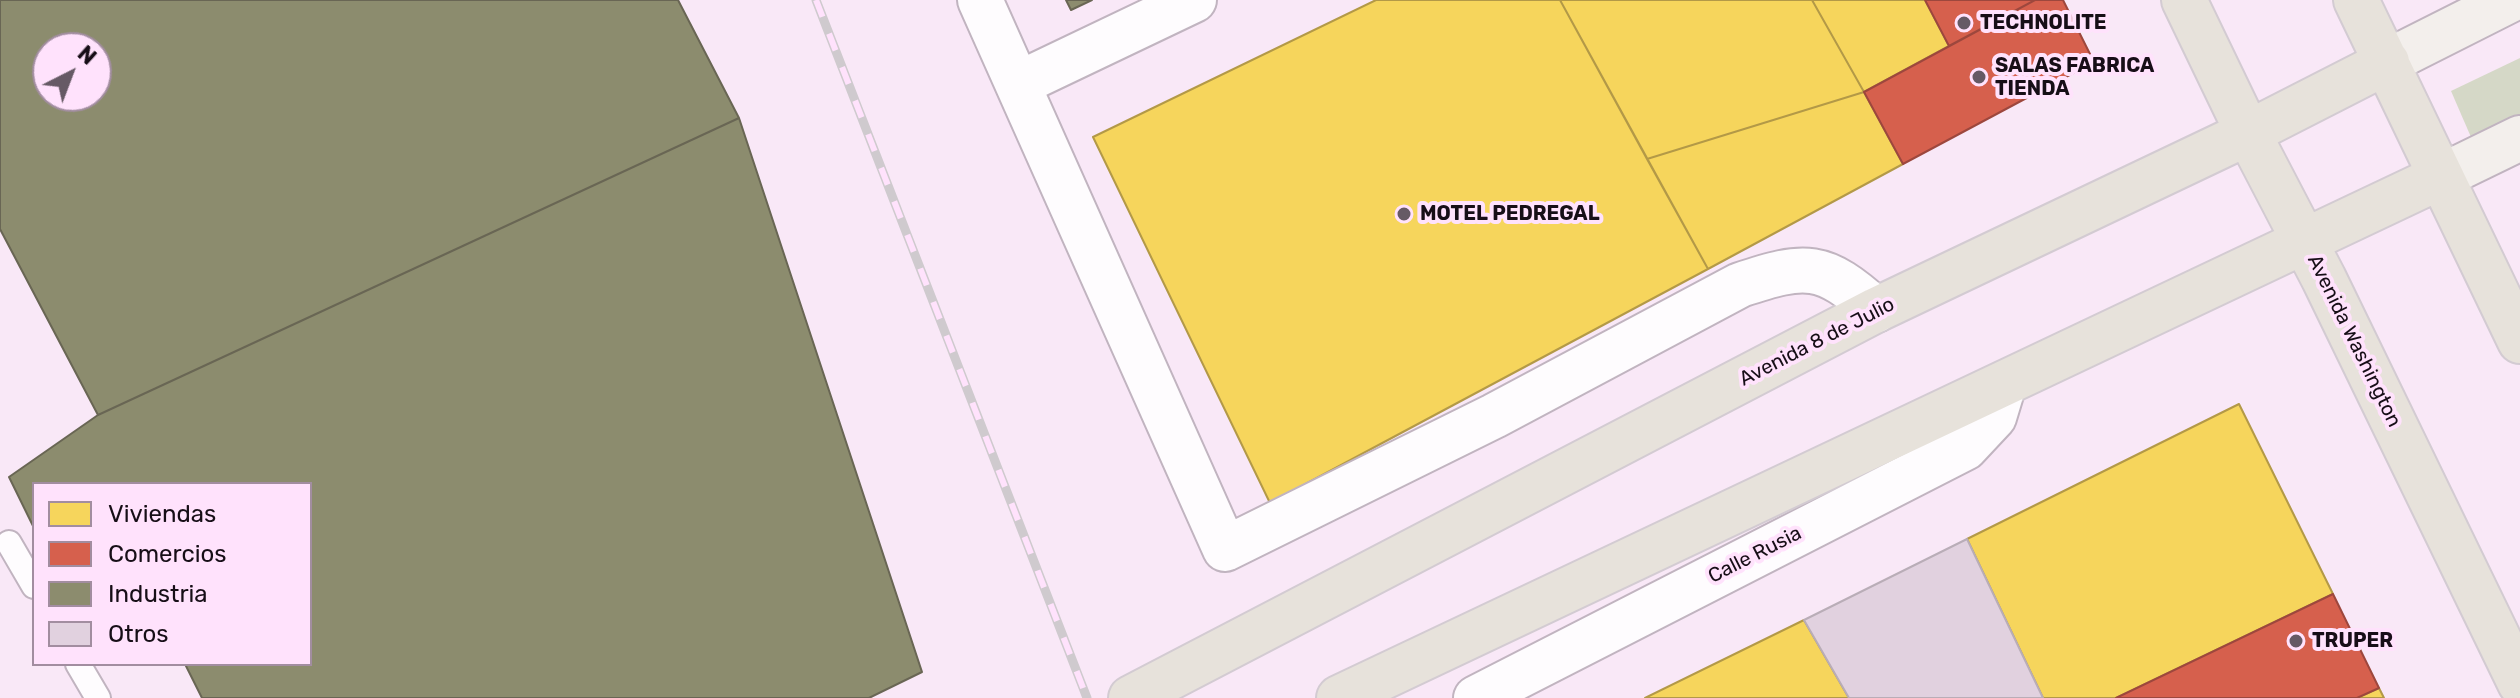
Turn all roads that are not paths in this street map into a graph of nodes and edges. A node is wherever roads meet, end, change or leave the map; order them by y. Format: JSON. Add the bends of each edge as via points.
{"nodes":[{"id":1,"x":980,"y":0,"type":"edge"},
{"id":2,"x":1194,"y":0,"type":"edge"},
{"id":3,"x":2184,"y":0,"type":"edge"},
{"id":4,"x":2356,"y":0,"type":"edge"},
{"id":5,"x":2510,"y":0,"type":"edge"},
{"id":6,"x":2387,"y":62,"type":"junction"},
{"id":7,"x":1018,"y":84,"type":"junction"},
{"id":8,"x":2248,"y":133,"type":"junction"},
{"id":9,"x":2520,"y":138,"type":"edge"},
{"id":10,"x":2440,"y":177,"type":"junction"},
{"id":11,"x":2305,"y":242,"type":"junction"},
{"id":12,"x":1876,"y":310,"type":"junction"},
{"id":13,"x":2520,"y":341,"type":"edge"},
{"id":14,"x":2004,"y":384,"type":"junction"},
{"id":15,"x":9,"y":543,"type":"dead end"},
{"id":16,"x":32,"y":583,"type":"edge"},
{"id":17,"x":79,"y":666,"type":"edge"},
{"id":18,"x":2520,"y":683,"type":"edge"},
{"id":19,"x":98,"y":698,"type":"edge"},
{"id":20,"x":1131,"y":698,"type":"edge"},
{"id":21,"x":1339,"y":698,"type":"edge"},
{"id":22,"x":1476,"y":698,"type":"edge"}],
"edges":[{"from":1,"to":7,"type":"street"},
{"from":2,"to":7,"type":"street"},
{"from":3,"to":8,"type":"main road","name":"Avenida Washington"},
{"from":4,"to":6,"type":"main road"},
{"from":5,"to":6,"type":"street","name":"Avenida 8 de Julio"},
{"from":6,"to":8,"type":"main road","name":"Avenida 8 de Julio"},
{"from":6,"to":10,"type":"main road"},
{"from":7,"to":12,"type":"street","via":[[1225,549],[1494,416],[1740,285],[1781,271],[1819,271],[1849,286]]},
{"from":8,"to":11,"type":"main road","name":"Avenida Washington"},
{"from":8,"to":12,"type":"main road","name":"Avenida 8 de Julio"},
{"from":9,"to":10,"type":"street"},
{"from":10,"to":11,"type":"main road"},
{"from":10,"to":13,"type":"main road"},
{"from":11,"to":14,"type":"main road"},
{"from":11,"to":18,"type":"main road","name":"Avenida Washington"},
{"from":12,"to":20,"type":"main road","name":"Avenida 8 de Julio"},
{"from":14,"to":21,"type":"main road"},
{"from":14,"to":22,"type":"street","name":"Calle Rusia","via":[[1994,417],[1965,448]]},
{"from":15,"to":16,"type":"lane"},
{"from":17,"to":19,"type":"lane"}]}
